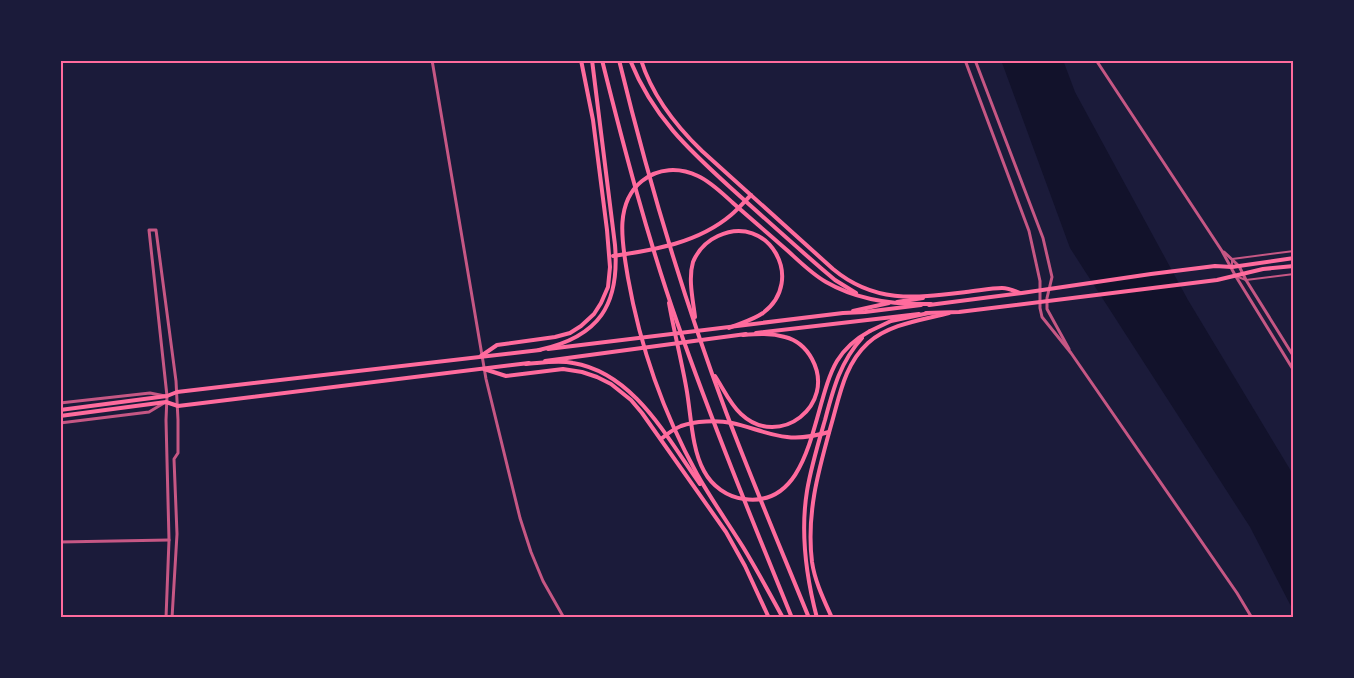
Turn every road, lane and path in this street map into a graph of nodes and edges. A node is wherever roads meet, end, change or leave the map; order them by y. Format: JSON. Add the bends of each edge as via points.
{"nodes":[{"id":1,"x":432,"y":60,"type":"edge"},
{"id":2,"x":581,"y":60,"type":"edge"},
{"id":3,"x":592,"y":60,"type":"edge"},
{"id":4,"x":602,"y":60,"type":"edge"},
{"id":5,"x":619,"y":60,"type":"edge"},
{"id":6,"x":630,"y":60,"type":"edge"},
{"id":7,"x":641,"y":60,"type":"edge"},
{"id":8,"x":965,"y":60,"type":"edge"},
{"id":9,"x":975,"y":60,"type":"edge"},
{"id":10,"x":1096,"y":60,"type":"edge"},
{"id":11,"x":751,"y":195,"type":"junction"},
{"id":12,"x":1222,"y":251,"type":"junction"},
{"id":13,"x":1294,"y":251,"type":"edge"},
{"id":14,"x":609,"y":256,"type":"junction"},
{"id":15,"x":1294,"y":258,"type":"edge"},
{"id":16,"x":1232,"y":259,"type":"junction"},
{"id":17,"x":1239,"y":266,"type":"junction"},
{"id":18,"x":1294,"y":266,"type":"edge"},
{"id":19,"x":1232,"y":267,"type":"junction"},
{"id":20,"x":1243,"y":274,"type":"junction"},
{"id":21,"x":1294,"y":274,"type":"edge"},
{"id":22,"x":1235,"y":275,"type":"junction"},
{"id":23,"x":1246,"y":280,"type":"junction"},
{"id":24,"x":665,"y":284,"type":"junction"},
{"id":25,"x":1049,"y":289,"type":"junction"},
{"id":26,"x":1041,"y":290,"type":"junction"},
{"id":27,"x":1022,"y":293,"type":"junction"},
{"id":28,"x":923,"y":298,"type":"junction"},
{"id":29,"x":870,"y":300,"type":"junction"},
{"id":30,"x":1046,"y":302,"type":"junction"},
{"id":31,"x":893,"y":303,"type":"junction"},
{"id":32,"x":1040,"y":303,"type":"junction"},
{"id":33,"x":931,"y":304,"type":"junction"},
{"id":34,"x":843,"y":313,"type":"junction"},
{"id":35,"x":929,"y":313,"type":"junction"},
{"id":36,"x":950,"y":313,"type":"junction"},
{"id":37,"x":695,"y":324,"type":"junction"},
{"id":38,"x":729,"y":328,"type":"junction"},
{"id":39,"x":870,"y":331,"type":"junction"},
{"id":40,"x":743,"y":335,"type":"junction"},
{"id":41,"x":539,"y":350,"type":"junction"},
{"id":42,"x":1071,"y":353,"type":"junction"},
{"id":43,"x":482,"y":356,"type":"junction"},
{"id":44,"x":1294,"y":357,"type":"edge"},
{"id":45,"x":526,"y":364,"type":"junction"},
{"id":46,"x":710,"y":367,"type":"junction"},
{"id":47,"x":484,"y":369,"type":"junction"},
{"id":48,"x":1294,"y":371,"type":"edge"},
{"id":49,"x":177,"y":392,"type":"junction"},
{"id":50,"x":167,"y":396,"type":"junction"},
{"id":51,"x":166,"y":402,"type":"junction"},
{"id":52,"x":60,"y":403,"type":"edge"},
{"id":53,"x":178,"y":406,"type":"junction"},
{"id":54,"x":60,"y":410,"type":"edge"},
{"id":55,"x":60,"y":416,"type":"edge"},
{"id":56,"x":60,"y":423,"type":"edge"},
{"id":57,"x":829,"y":432,"type":"junction"},
{"id":58,"x":661,"y":439,"type":"junction"},
{"id":59,"x":711,"y":498,"type":"junction"},
{"id":60,"x":169,"y":540,"type":"junction"},
{"id":61,"x":60,"y":542,"type":"edge"},
{"id":62,"x":166,"y":618,"type":"edge"},
{"id":63,"x":172,"y":618,"type":"edge"},
{"id":64,"x":564,"y":618,"type":"edge"},
{"id":65,"x":769,"y":618,"type":"edge"},
{"id":66,"x":783,"y":618,"type":"edge"},
{"id":67,"x":792,"y":618,"type":"edge"},
{"id":68,"x":809,"y":618,"type":"edge"},
{"id":69,"x":817,"y":618,"type":"edge"},
{"id":70,"x":832,"y":618,"type":"edge"},
{"id":71,"x":1252,"y":618,"type":"edge"}],
"edges":[{"from":1,"to":43,"type":"street"},
{"from":2,"to":14,"type":"main road","via":[[593,120]]},
{"from":3,"to":41,"type":"main road","via":[[616,277],[605,310],[591,327],[559,345]]},
{"from":4,"to":24,"type":"main road"},
{"from":5,"to":37,"type":"main road"},
{"from":6,"to":29,"type":"main road","via":[[662,118],[692,152],[831,277]]},
{"from":7,"to":11,"type":"main road","via":[[656,93],[679,126]]},
{"from":8,"to":26,"type":"street","via":[[1029,231]]},
{"from":9,"to":25,"type":"street","via":[[1043,238],[1052,272]]},
{"from":10,"to":12,"type":"street"},
{"from":11,"to":14,"type":"main road","via":[[727,219],[695,237]]},
{"from":11,"to":28,"type":"main road","via":[[848,280],[881,294]]},
{"from":12,"to":16,"type":"street"},
{"from":12,"to":19,"type":"street"},
{"from":13,"to":16,"type":"street"},
{"from":14,"to":43,"type":"main road","via":[[610,278],[605,295],[581,326],[561,336],[497,345]]},
{"from":15,"to":17,"type":"main road"},
{"from":16,"to":17,"type":"street"},
{"from":16,"to":19,"type":"street"},
{"from":17,"to":19,"type":"main road"},
{"from":17,"to":20,"type":"street"},
{"from":18,"to":20,"type":"main road"},
{"from":19,"to":22,"type":"street"},
{"from":19,"to":25,"type":"main road","via":[[1215,266]]},
{"from":20,"to":22,"type":"main road"},
{"from":20,"to":23,"type":"street"},
{"from":21,"to":23,"type":"street"},
{"from":22,"to":23,"type":"street"},
{"from":22,"to":30,"type":"main road"},
{"from":22,"to":48,"type":"street"},
{"from":23,"to":44,"type":"street"},
{"from":24,"to":39,"type":"main road","via":[[698,457],[712,483],[738,498],[767,497],[792,481],[803,460],[834,366],[849,346]]},
{"from":24,"to":67,"type":"main road","via":[[720,440]]},
{"from":25,"to":26,"type":"main road"},
{"from":25,"to":30,"type":"street"},
{"from":26,"to":27,"type":"main road"},
{"from":26,"to":32,"type":"street"},
{"from":27,"to":28,"type":"main road","via":[[1004,288]]},
{"from":27,"to":33,"type":"main road"},
{"from":28,"to":31,"type":"main road"},
{"from":29,"to":31,"type":"main road"},
{"from":29,"to":59,"type":"main road","via":[[818,276],[699,176],[667,170],[642,180],[631,193],[623,212],[625,259],[647,358],[682,444]]},
{"from":30,"to":32,"type":"main road"},
{"from":30,"to":42,"type":"street"},
{"from":31,"to":33,"type":"main road"},
{"from":31,"to":34,"type":"main road"},
{"from":32,"to":36,"type":"main road"},
{"from":32,"to":42,"type":"street","via":[[1042,317]]},
{"from":33,"to":34,"type":"main road"},
{"from":34,"to":38,"type":"main road"},
{"from":35,"to":36,"type":"main road"},
{"from":35,"to":39,"type":"main road","via":[[902,318]]},
{"from":35,"to":40,"type":"main road"},
{"from":36,"to":57,"type":"main road","via":[[892,328],[860,351],[844,380]]},
{"from":37,"to":38,"type":"main road","via":[[691,284],[693,263],[700,250],[720,235],[747,232],[763,239],[774,250],[783,278],[773,303],[759,315]]},
{"from":37,"to":46,"type":"main road"},
{"from":38,"to":41,"type":"main road"},
{"from":39,"to":69,"type":"main road","via":[[851,351],[839,373],[811,472],[804,532]]},
{"from":40,"to":45,"type":"main road"},
{"from":40,"to":46,"type":"main road","via":[[783,336],[808,352],[815,365],[818,387],[801,417],[772,428],[750,421],[740,414]]},
{"from":41,"to":43,"type":"main road"},
{"from":42,"to":71,"type":"street"},
{"from":43,"to":47,"type":"street"},
{"from":43,"to":49,"type":"main road"},
{"from":45,"to":47,"type":"main road"},
{"from":45,"to":59,"type":"main road","via":[[568,362],[615,380],[661,428]]},
{"from":46,"to":68,"type":"main road"},
{"from":47,"to":53,"type":"main road"},
{"from":47,"to":58,"type":"main road","via":[[506,376],[566,369],[591,374],[627,396]]},
{"from":47,"to":64,"type":"street","via":[[520,518],[543,581]]},
{"from":49,"to":50,"type":"main road"},
{"from":49,"to":50,"type":"street","via":[[156,230],[149,230]]},
{"from":49,"to":53,"type":"street"},
{"from":50,"to":51,"type":"street"},
{"from":50,"to":52,"type":"street","via":[[150,393]]},
{"from":50,"to":54,"type":"main road"},
{"from":51,"to":53,"type":"main road"},
{"from":51,"to":55,"type":"main road"},
{"from":51,"to":56,"type":"street","via":[[149,412]]},
{"from":51,"to":60,"type":"street"},
{"from":53,"to":63,"type":"street"},
{"from":57,"to":58,"type":"main road","via":[[790,438],[715,422],[684,425]]},
{"from":57,"to":70,"type":"main road","via":[[815,486],[811,530],[815,574]]},
{"from":58,"to":65,"type":"main road","via":[[731,541]]},
{"from":59,"to":66,"type":"main road"},
{"from":60,"to":61,"type":"street"},
{"from":60,"to":62,"type":"street"}]}
